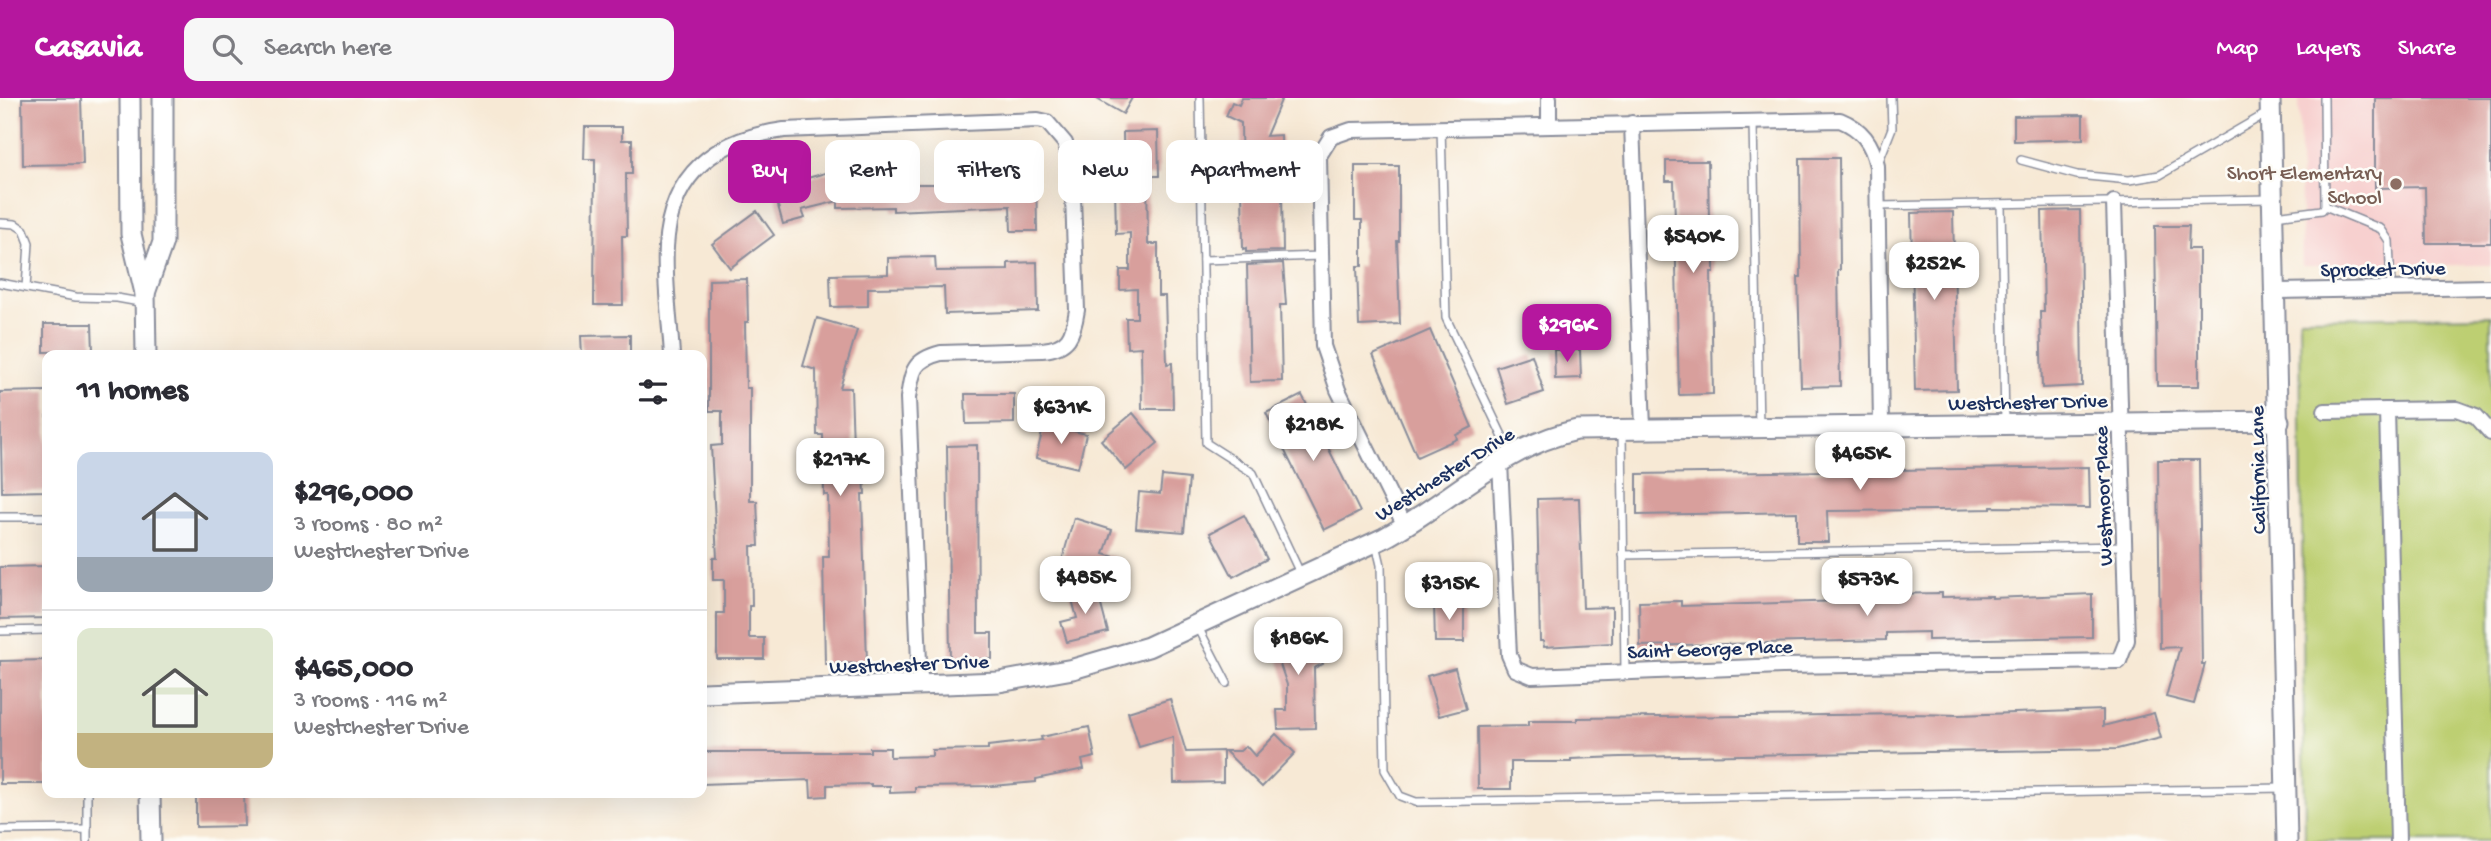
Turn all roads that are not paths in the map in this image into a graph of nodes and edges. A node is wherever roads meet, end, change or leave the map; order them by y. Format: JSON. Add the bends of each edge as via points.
{"nodes":[{"id":1,"x":130,"y":98,"type":"edge"},
{"id":2,"x":163,"y":98,"type":"edge"},
{"id":3,"x":1200,"y":98,"type":"edge"},
{"id":4,"x":1549,"y":98,"type":"edge"},
{"id":5,"x":1891,"y":98,"type":"edge"},
{"id":6,"x":2324,"y":98,"type":"edge"},
{"id":7,"x":2271,"y":104,"type":"edge"},
{"id":8,"x":1753,"y":121,"type":"junction"},
{"id":9,"x":1632,"y":123,"type":"junction"},
{"id":10,"x":1549,"y":124,"type":"junction"},
{"id":11,"x":1441,"y":127,"type":"junction"},
{"id":12,"x":2021,"y":160,"type":"dead end"},
{"id":13,"x":1877,"y":166,"type":"junction"},
{"id":14,"x":2114,"y":202,"type":"junction"},
{"id":15,"x":2001,"y":204,"type":"junction"},
{"id":16,"x":1878,"y":206,"type":"junction"},
{"id":17,"x":2325,"y":206,"type":"junction"},
{"id":18,"x":2274,"y":207,"type":"junction"},
{"id":19,"x":0,"y":223,"type":"edge"},
{"id":20,"x":1321,"y":256,"type":"junction"},
{"id":21,"x":1203,"y":260,"type":"junction"},
{"id":22,"x":0,"y":283,"type":"edge"},
{"id":23,"x":2491,"y":287,"type":"edge"},
{"id":24,"x":26,"y":288,"type":"junction"},
{"id":25,"x":2391,"y":288,"type":"junction"},
{"id":26,"x":2276,"y":291,"type":"junction"},
{"id":27,"x":145,"y":298,"type":"junction"},
{"id":28,"x":146,"y":350,"type":"edge"},
{"id":29,"x":672,"y":350,"type":"edge"},
{"id":30,"x":2387,"y":410,"type":"junction"},
{"id":31,"x":2325,"y":411,"type":"dead end"},
{"id":32,"x":2278,"y":421,"type":"junction"},
{"id":33,"x":2121,"y":423,"type":"junction"},
{"id":34,"x":2005,"y":425,"type":"junction"},
{"id":35,"x":1881,"y":426,"type":"junction"},
{"id":36,"x":1759,"y":428,"type":"junction"},
{"id":37,"x":1643,"y":429,"type":"junction"},
{"id":38,"x":1622,"y":430,"type":"junction"},
{"id":39,"x":2491,"y":433,"type":"edge"},
{"id":40,"x":1505,"y":458,"type":"junction"},
{"id":41,"x":0,"y":517,"type":"edge"},
{"id":42,"x":42,"y":517,"type":"edge"},
{"id":43,"x":1405,"y":526,"type":"junction"},
{"id":44,"x":1375,"y":542,"type":"junction"},
{"id":45,"x":2124,"y":546,"type":"junction"},
{"id":46,"x":1623,"y":555,"type":"junction"},
{"id":47,"x":1301,"y":575,"type":"junction"},
{"id":48,"x":1197,"y":624,"type":"junction"},
{"id":49,"x":42,"y":630,"type":"edge"},
{"id":50,"x":0,"y":631,"type":"edge"},
{"id":51,"x":2119,"y":661,"type":"joint"},
{"id":52,"x":1625,"y":673,"type":"junction"},
{"id":53,"x":1227,"y":683,"type":"dead end"},
{"id":54,"x":920,"y":685,"type":"junction"},
{"id":55,"x":707,"y":693,"type":"edge"},
{"id":56,"x":2286,"y":788,"type":"junction"},
{"id":57,"x":87,"y":798,"type":"edge"},
{"id":58,"x":150,"y":798,"type":"edge"},
{"id":59,"x":87,"y":829,"type":"junction"},
{"id":60,"x":0,"y":830,"type":"edge"},
{"id":61,"x":88,"y":841,"type":"edge"},
{"id":62,"x":151,"y":841,"type":"edge"},
{"id":63,"x":2287,"y":841,"type":"edge"},
{"id":64,"x":2398,"y":841,"type":"edge"}],
"edges":[{"from":1,"to":27,"type":"street","via":[[131,234]]},
{"from":2,"to":27,"type":"street","via":[[163,242]]},
{"from":3,"to":21,"type":"lane"},
{"from":4,"to":10,"type":"street"},
{"from":5,"to":13,"type":"lane","via":[[1892,128]]},
{"from":6,"to":17,"type":"lane"},
{"from":7,"to":12,"type":"lane","via":[[2160,175],[2129,180],[2077,175]]},
{"from":7,"to":18,"type":"street","name":"California Lane"},
{"from":8,"to":9,"type":"street"},
{"from":8,"to":13,"type":"street","via":[[1853,125],[1870,143]]},
{"from":8,"to":36,"type":"lane"},
{"from":9,"to":10,"type":"street"},
{"from":9,"to":37,"type":"street"},
{"from":10,"to":11,"type":"street"},
{"from":11,"to":20,"type":"street","via":[[1351,130],[1331,137],[1319,156]]},
{"from":11,"to":40,"type":"lane","via":[[1446,318]]},
{"from":13,"to":16,"type":"street"},
{"from":14,"to":15,"type":"lane"},
{"from":14,"to":18,"type":"lane"},
{"from":14,"to":33,"type":"street","name":"Westmoor Place"},
{"from":15,"to":16,"type":"lane"},
{"from":15,"to":34,"type":"lane"},
{"from":16,"to":35,"type":"street"},
{"from":17,"to":18,"type":"lane","via":[[2322,210]]},
{"from":17,"to":25,"type":"lane","via":[[2386,235]]},
{"from":18,"to":26,"type":"street","name":"California Lane"},
{"from":19,"to":24,"type":"lane","via":[[24,230],[29,243]]},
{"from":20,"to":21,"type":"lane"},
{"from":20,"to":43,"type":"street","via":[[1323,346],[1338,390]]},
{"from":21,"to":47,"type":"lane","via":[[1206,443],[1253,473]]},
{"from":22,"to":24,"type":"lane"},
{"from":23,"to":25,"type":"street","name":"Sprocket Drive"},
{"from":24,"to":27,"type":"lane","via":[[76,297]]},
{"from":25,"to":26,"type":"street","name":"Sprocket Drive"},
{"from":26,"to":32,"type":"street","name":"California Lane"},
{"from":27,"to":28,"type":"street"},
{"from":29,"to":54,"type":"street","via":[[665,249],[668,226],[697,166],[724,148],[755,134],[784,130],[1038,120],[1046,122],[1065,143],[1072,168],[1077,310],[1065,344],[1042,350],[941,353],[927,356],[912,372],[908,398]]},
{"from":30,"to":31,"type":"street"},
{"from":30,"to":39,"type":"street","via":[[2457,410],[2476,416]]},
{"from":30,"to":64,"type":"street"},
{"from":32,"to":33,"type":"street","name":"Westchester Drive"},
{"from":32,"to":56,"type":"street","name":"California Lane"},
{"from":33,"to":34,"type":"street","name":"Westchester Drive"},
{"from":33,"to":45,"type":"street","name":"Westmoor Place"},
{"from":34,"to":35,"type":"street","name":"Westchester Drive"},
{"from":35,"to":36,"type":"street","name":"Westchester Drive"},
{"from":36,"to":37,"type":"street","name":"Westchester Drive"},
{"from":37,"to":38,"type":"street","name":"Westchester Drive"},
{"from":38,"to":40,"type":"street","name":"Westchester Drive","via":[[1577,430],[1550,436]]},
{"from":38,"to":46,"type":"lane"},
{"from":40,"to":43,"type":"street","name":"Westchester Drive"},
{"from":40,"to":52,"type":"street","name":"Saint George Place","via":[[1509,655],[1515,669],[1532,676]]},
{"from":41,"to":42,"type":"lane"},
{"from":43,"to":44,"type":"street","name":"Westchester Drive"},
{"from":44,"to":47,"type":"street","name":"Westchester Drive"},
{"from":44,"to":56,"type":"lane","via":[[1381,565],[1385,770],[1400,796],[1416,802]]},
{"from":45,"to":46,"type":"lane"},
{"from":45,"to":51,"type":"street","name":"Westmoor Place","via":[[2127,640]]},
{"from":46,"to":52,"type":"lane"},
{"from":47,"to":48,"type":"street","name":"Westchester Drive"},
{"from":48,"to":53,"type":"lane"},
{"from":48,"to":54,"type":"street","name":"Westchester Drive","via":[[1148,647],[1073,669],[999,682]]},
{"from":49,"to":50,"type":"lane"},
{"from":51,"to":52,"type":"street","name":"Saint George Place"},
{"from":54,"to":55,"type":"street","name":"Westchester Drive"},
{"from":56,"to":63,"type":"street","name":"California Lane"},
{"from":57,"to":59,"type":"lane"},
{"from":58,"to":62,"type":"street"},
{"from":59,"to":60,"type":"lane"},
{"from":59,"to":61,"type":"lane"}]}
